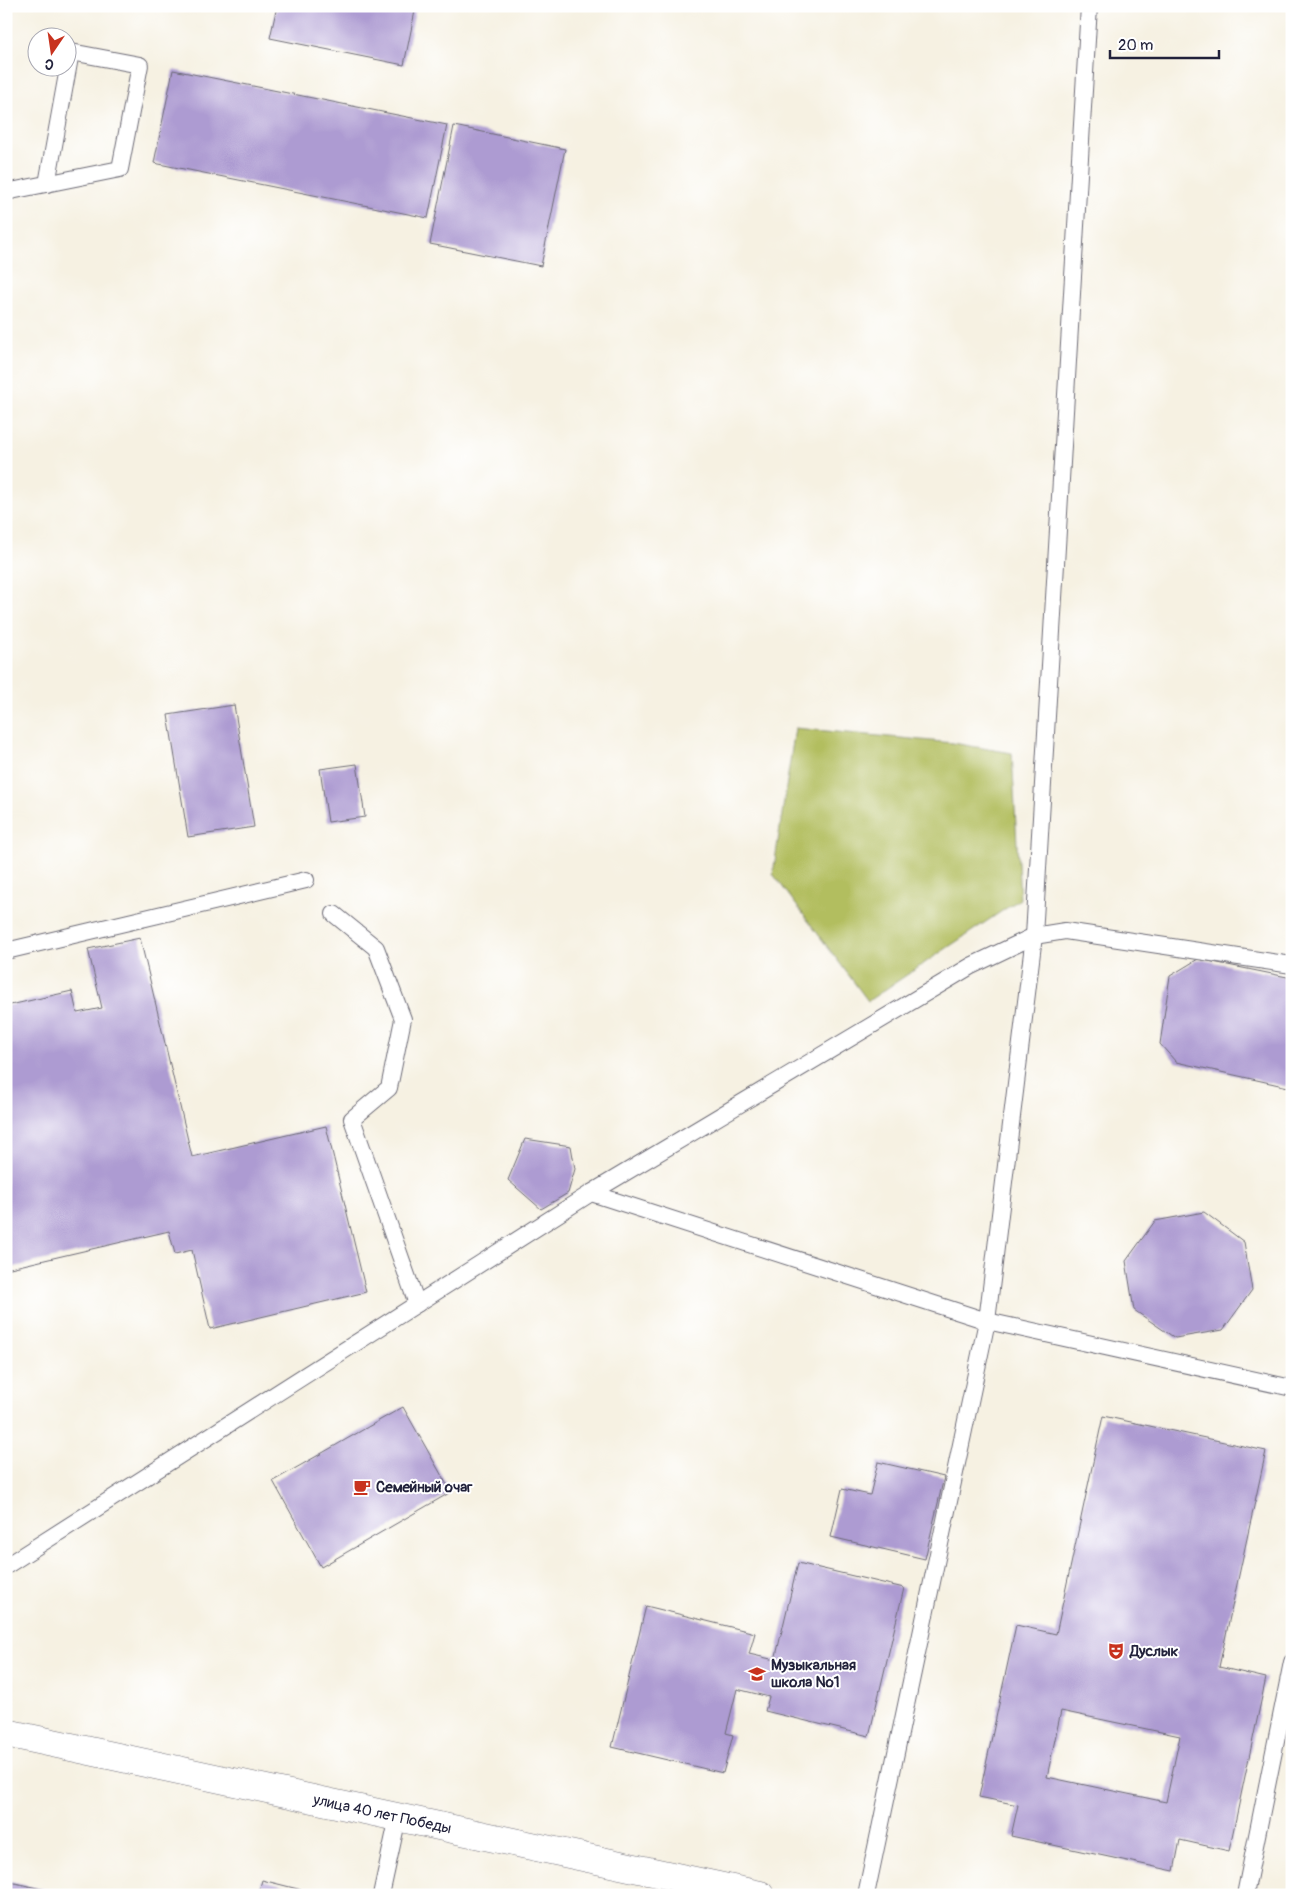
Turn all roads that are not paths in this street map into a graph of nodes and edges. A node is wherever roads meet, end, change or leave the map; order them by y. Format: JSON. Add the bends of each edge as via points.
{"nodes":[{"id":1,"x":1089,"y":6,"type":"edge"},
{"id":2,"x":47,"y":184,"type":"junction"},
{"id":3,"x":6,"y":192,"type":"edge"},
{"id":4,"x":306,"y":880,"type":"dead end"},
{"id":5,"x":334,"y":914,"type":"dead end"},
{"id":6,"x":1034,"y":936,"type":"junction"},
{"id":7,"x":6,"y":951,"type":"edge"},
{"id":8,"x":1292,"y":965,"type":"edge"},
{"id":9,"x":591,"y":1192,"type":"junction"},
{"id":10,"x":417,"y":1304,"type":"junction"},
{"id":11,"x":987,"y":1321,"type":"junction"},
{"id":12,"x":1292,"y":1388,"type":"edge"},
{"id":13,"x":6,"y":1566,"type":"edge"},
{"id":14,"x":1292,"y":1662,"type":"edge"},
{"id":15,"x":6,"y":1732,"type":"edge"},
{"id":16,"x":398,"y":1817,"type":"junction"},
{"id":17,"x":696,"y":1888,"type":"edge"},
{"id":18,"x":381,"y":1895,"type":"edge"},
{"id":19,"x":760,"y":1895,"type":"edge"},
{"id":20,"x":866,"y":1895,"type":"edge"},
{"id":21,"x":1245,"y":1895,"type":"edge"}],
"edges":[{"from":1,"to":6,"type":"lane"},
{"from":2,"to":2,"type":"lane","via":[[120,169],[140,65],[71,52]]},
{"from":2,"to":3,"type":"lane"},
{"from":4,"to":7,"type":"lane"},
{"from":5,"to":10,"type":"lane","via":[[376,948],[403,1019],[389,1088],[352,1119]]},
{"from":6,"to":8,"type":"lane","via":[[1065,931]]},
{"from":6,"to":9,"type":"lane","via":[[971,966]]},
{"from":6,"to":11,"type":"lane"},
{"from":9,"to":10,"type":"lane"},
{"from":9,"to":11,"type":"lane"},
{"from":10,"to":13,"type":"lane"},
{"from":11,"to":12,"type":"lane"},
{"from":11,"to":20,"type":"lane"},
{"from":14,"to":21,"type":"lane"},
{"from":15,"to":16,"type":"main road","name":"улица 40 лет Победы"},
{"from":16,"to":17,"type":"main road","name":"улица 40 лет Победы"},
{"from":16,"to":18,"type":"lane"},
{"from":17,"to":19,"type":"main road","name":"улица 40 лет Победы"}]}
